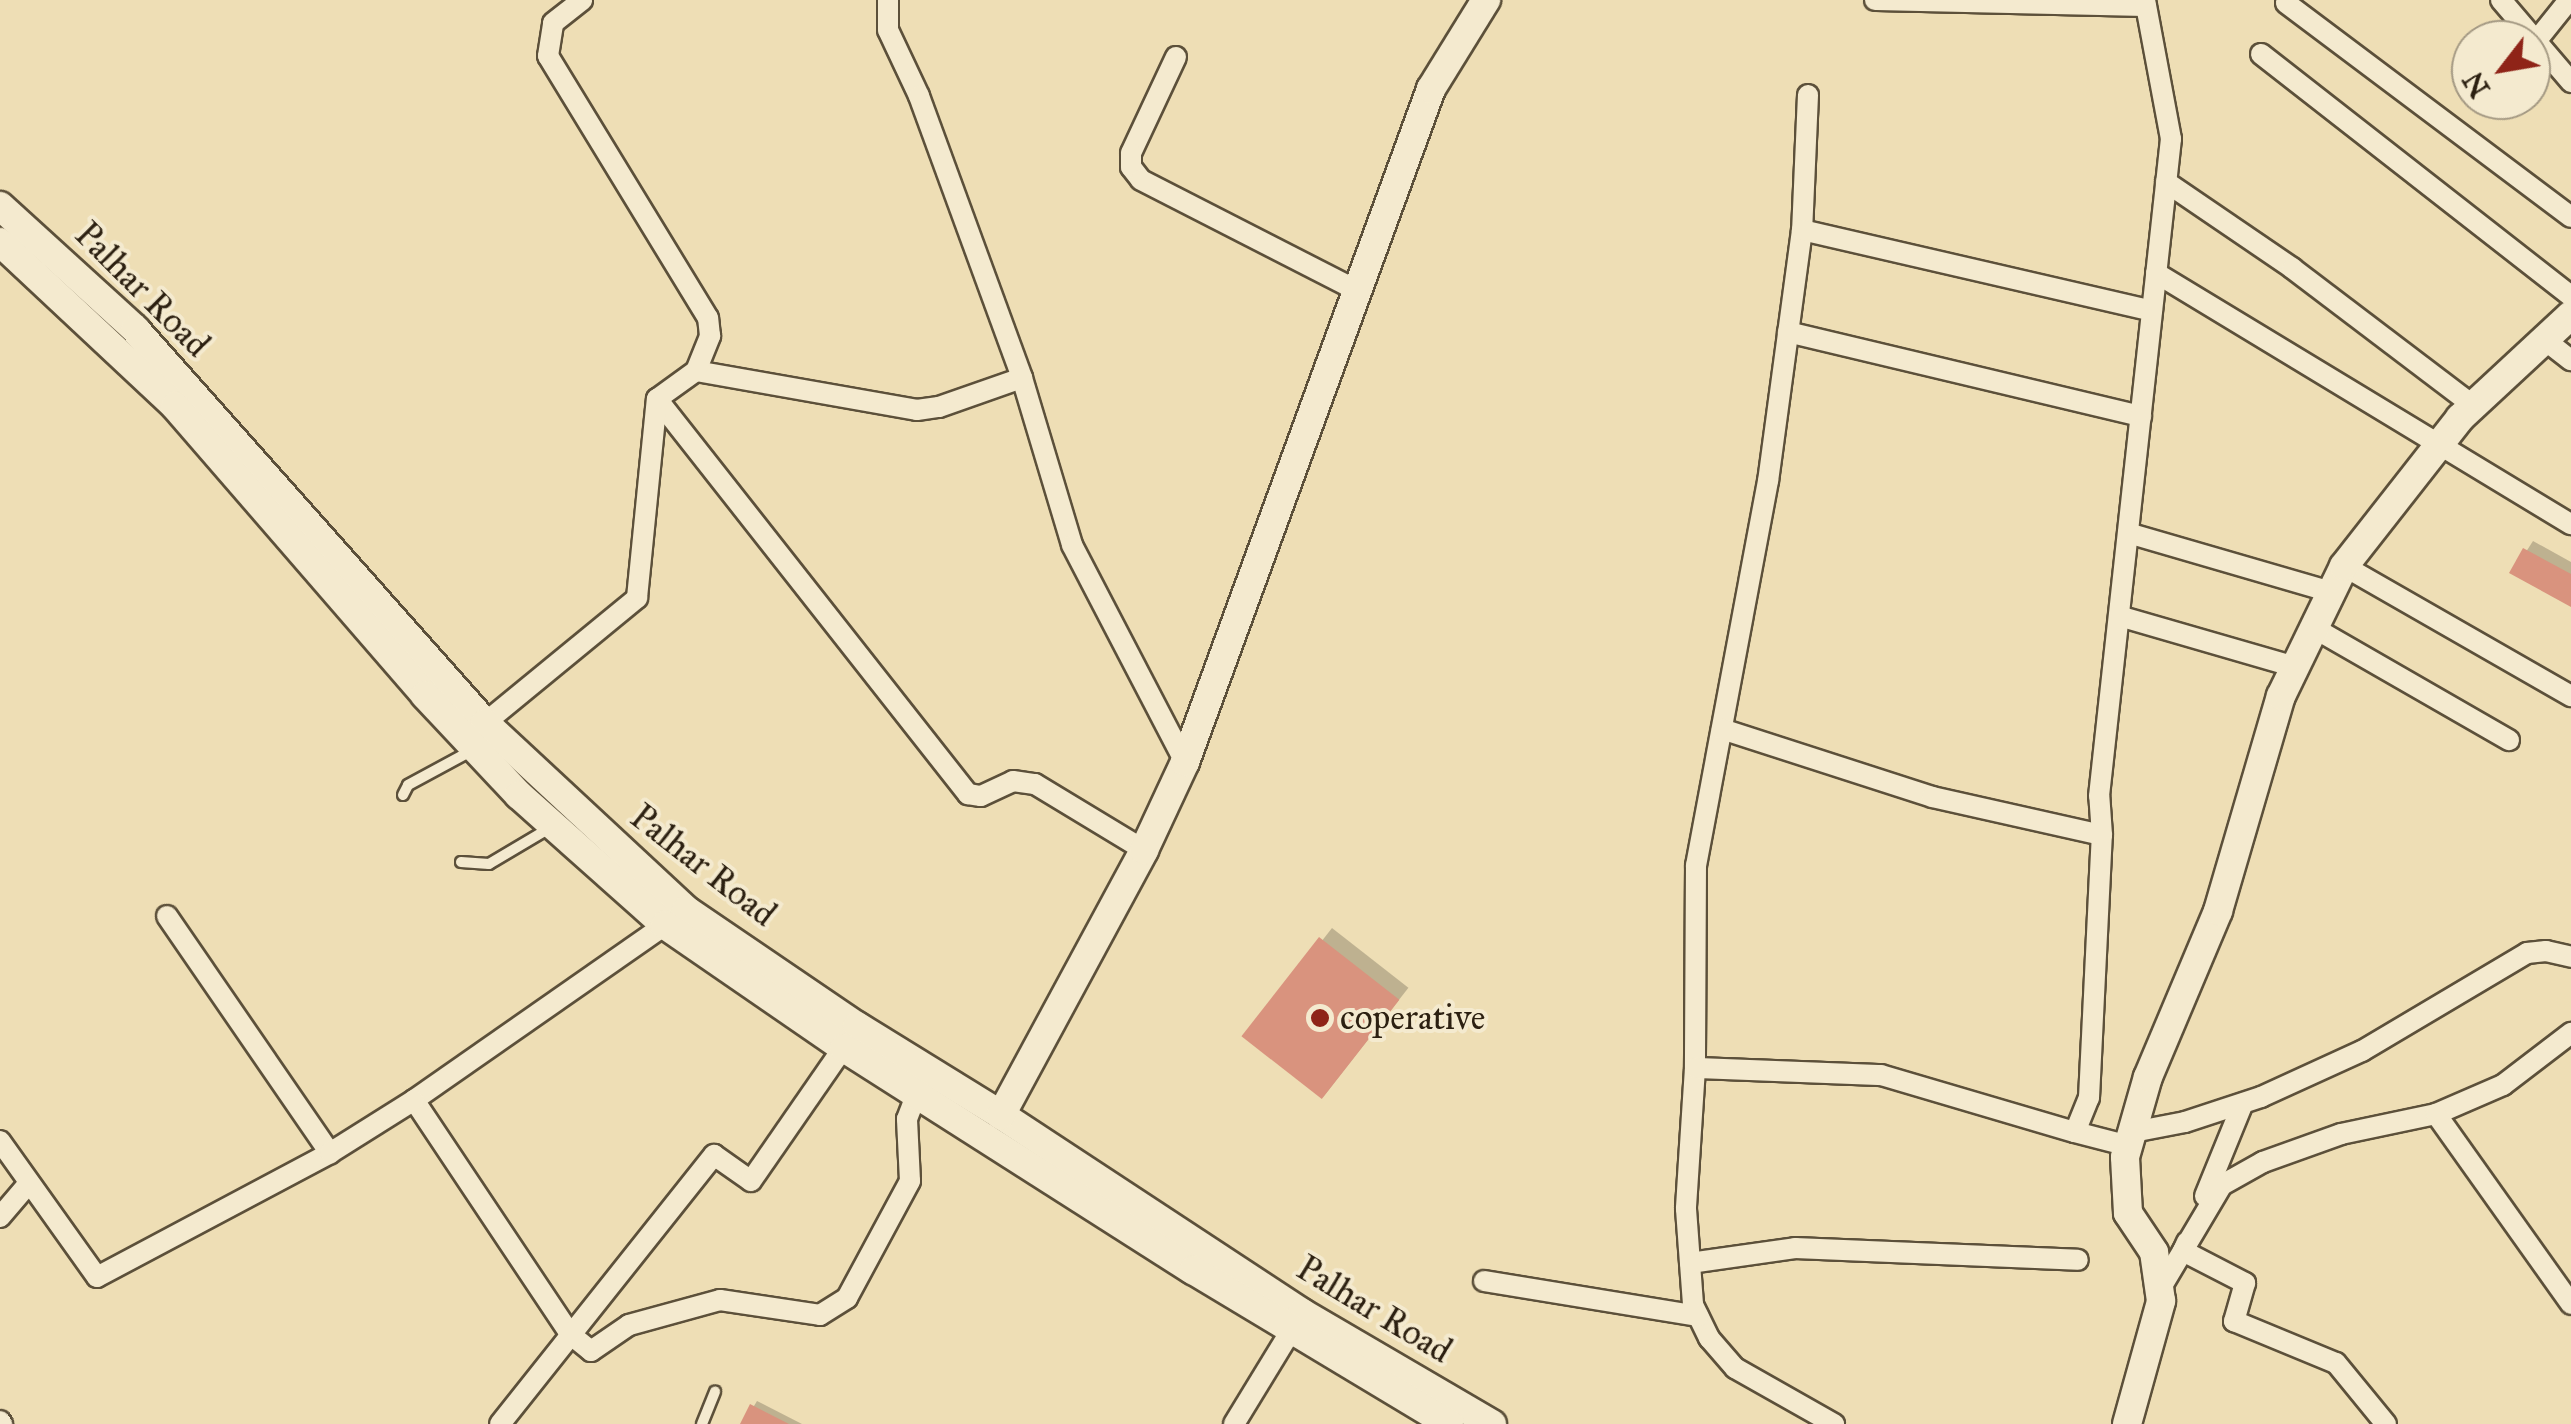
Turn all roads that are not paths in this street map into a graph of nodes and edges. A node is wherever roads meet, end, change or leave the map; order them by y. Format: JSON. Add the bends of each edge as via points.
{"nodes":[{"id":1,"x":582,"y":0,"type":"edge"},
{"id":2,"x":888,"y":0,"type":"edge"},
{"id":3,"x":1486,"y":0,"type":"edge"},
{"id":4,"x":1876,"y":0,"type":"edge"},
{"id":5,"x":2502,"y":0,"type":"edge"},
{"id":6,"x":2569,"y":0,"type":"edge"},
{"id":7,"x":2146,"y":3,"type":"edge"},
{"id":8,"x":2286,"y":3,"type":"dead end"},
{"id":9,"x":2520,"y":20,"type":"edge"},
{"id":10,"x":2551,"y":22,"type":"edge"},
{"id":11,"x":2261,"y":54,"type":"dead end"},
{"id":12,"x":1176,"y":57,"type":"dead end"},
{"id":13,"x":2551,"y":57,"type":"edge"},
{"id":14,"x":2571,"y":82,"type":"edge"},
{"id":15,"x":1808,"y":95,"type":"dead end"},
{"id":16,"x":2166,"y":182,"type":"junction"},
{"id":17,"x":2,"y":213,"type":"edge"},
{"id":18,"x":2571,"y":217,"type":"edge"},
{"id":19,"x":1802,"y":230,"type":"junction"},
{"id":20,"x":0,"y":242,"type":"edge"},
{"id":21,"x":2156,"y":273,"type":"junction"},
{"id":22,"x":1358,"y":291,"type":"junction"},
{"id":23,"x":2571,"y":296,"type":"edge"},
{"id":24,"x":2152,"y":311,"type":"junction"},
{"id":25,"x":2571,"y":316,"type":"edge"},
{"id":26,"x":1788,"y":332,"type":"junction"},
{"id":27,"x":2545,"y":340,"type":"junction"},
{"id":28,"x":2571,"y":360,"type":"edge"},
{"id":29,"x":696,"y":372,"type":"junction"},
{"id":30,"x":1022,"y":378,"type":"junction"},
{"id":31,"x":657,"y":398,"type":"junction"},
{"id":32,"x":2474,"y":406,"type":"junction"},
{"id":33,"x":2140,"y":416,"type":"junction"},
{"id":34,"x":2438,"y":446,"type":"junction"},
{"id":35,"x":2571,"y":524,"type":"edge"},
{"id":36,"x":2128,"y":533,"type":"junction"},
{"id":37,"x":2344,"y":566,"type":"junction"},
{"id":38,"x":2331,"y":592,"type":"junction"},
{"id":39,"x":2119,"y":616,"type":"junction"},
{"id":40,"x":2314,"y":628,"type":"junction"},
{"id":41,"x":2296,"y":666,"type":"junction"},
{"id":42,"x":2571,"y":696,"type":"edge"},
{"id":43,"x":1722,"y":729,"type":"junction"},
{"id":44,"x":480,"y":736,"type":"junction"},
{"id":45,"x":2509,"y":740,"type":"dead end"},
{"id":46,"x":1185,"y":762,"type":"junction"},
{"id":47,"x":403,"y":795,"type":"dead end"},
{"id":48,"x":554,"y":826,"type":"junction"},
{"id":49,"x":2102,"y":835,"type":"junction"},
{"id":50,"x":1144,"y":850,"type":"junction"},
{"id":51,"x":461,"y":862,"type":"dead end"},
{"id":52,"x":167,"y":916,"type":"dead end"},
{"id":53,"x":676,"y":917,"type":"junction"},
{"id":54,"x":2571,"y":958,"type":"edge"},
{"id":55,"x":2571,"y":1032,"type":"edge"},
{"id":56,"x":850,"y":1037,"type":"junction"},
{"id":57,"x":1695,"y":1068,"type":"junction"},
{"id":58,"x":917,"y":1094,"type":"junction"},
{"id":59,"x":414,"y":1100,"type":"junction"},
{"id":60,"x":2242,"y":1103,"type":"junction"},
{"id":61,"x":2436,"y":1114,"type":"junction"},
{"id":62,"x":1001,"y":1115,"type":"junction"},
{"id":63,"x":2075,"y":1132,"type":"junction"},
{"id":64,"x":2131,"y":1139,"type":"junction"},
{"id":65,"x":0,"y":1142,"type":"edge"},
{"id":66,"x":330,"y":1152,"type":"junction"},
{"id":67,"x":29,"y":1183,"type":"junction"},
{"id":68,"x":0,"y":1217,"type":"edge"},
{"id":69,"x":2183,"y":1251,"type":"junction"},
{"id":70,"x":2078,"y":1260,"type":"dead end"},
{"id":71,"x":1690,"y":1263,"type":"junction"},
{"id":72,"x":1484,"y":1281,"type":"dead end"},
{"id":73,"x":2160,"y":1291,"type":"junction"},
{"id":74,"x":2571,"y":1304,"type":"edge"},
{"id":75,"x":1698,"y":1316,"type":"junction"},
{"id":76,"x":1297,"y":1321,"type":"junction"},
{"id":77,"x":570,"y":1334,"type":"junction"},
{"id":78,"x":716,"y":1392,"type":"dead end"},
{"id":79,"x":500,"y":1424,"type":"edge"},
{"id":80,"x":702,"y":1424,"type":"edge"},
{"id":81,"x":1234,"y":1424,"type":"edge"},
{"id":82,"x":1449,"y":1424,"type":"edge"},
{"id":83,"x":1492,"y":1424,"type":"edge"},
{"id":84,"x":1834,"y":1424,"type":"edge"},
{"id":85,"x":2126,"y":1424,"type":"edge"},
{"id":86,"x":2386,"y":1424,"type":"edge"}],
"edges":[{"from":1,"to":29,"type":"street","via":[[553,24],[548,56],[708,318],[710,336]]},
{"from":2,"to":30,"type":"street","via":[[888,30],[920,96]]},
{"from":3,"to":22,"type":"main road","via":[[1431,89]]},
{"from":4,"to":7,"type":"street"},
{"from":5,"to":9,"type":"street"},
{"from":6,"to":10,"type":"street"},
{"from":7,"to":16,"type":"street","via":[[2171,138]]},
{"from":8,"to":18,"type":"street"},
{"from":11,"to":23,"type":"street"},
{"from":12,"to":22,"type":"street","via":[[1131,153],[1141,180]]},
{"from":13,"to":14,"type":"street"},
{"from":15,"to":19,"type":"street"},
{"from":16,"to":21,"type":"street"},
{"from":16,"to":32,"type":"street"},
{"from":17,"to":44,"type":"main road","name":"Palhar Road","via":[[135,329]]},
{"from":19,"to":24,"type":"street"},
{"from":19,"to":26,"type":"street"},
{"from":20,"to":44,"type":"main road","name":"Palhar Road","via":[[175,406]]},
{"from":21,"to":24,"type":"street"},
{"from":21,"to":34,"type":"street"},
{"from":22,"to":46,"type":"main road"},
{"from":24,"to":33,"type":"street"},
{"from":25,"to":27,"type":"main road"},
{"from":26,"to":33,"type":"street"},
{"from":26,"to":43,"type":"street"},
{"from":27,"to":28,"type":"street"},
{"from":27,"to":32,"type":"main road"},
{"from":29,"to":30,"type":"street","via":[[917,410]]},
{"from":29,"to":31,"type":"street"},
{"from":30,"to":46,"type":"street","via":[[1072,545]]},
{"from":31,"to":44,"type":"street","via":[[637,598]]},
{"from":31,"to":50,"type":"street","via":[[968,794],[981,796],[1013,781],[1035,784]]},
{"from":32,"to":34,"type":"main road"},
{"from":33,"to":36,"type":"street"},
{"from":34,"to":35,"type":"street"},
{"from":34,"to":37,"type":"main road"},
{"from":36,"to":38,"type":"street"},
{"from":36,"to":39,"type":"street"},
{"from":37,"to":38,"type":"main road"},
{"from":37,"to":42,"type":"street"},
{"from":38,"to":40,"type":"main road"},
{"from":39,"to":41,"type":"street"},
{"from":39,"to":49,"type":"street","via":[[2099,796]]},
{"from":40,"to":41,"type":"main road"},
{"from":40,"to":45,"type":"street"},
{"from":41,"to":64,"type":"main road","via":[[2218,911],[2148,1077]]},
{"from":43,"to":49,"type":"street","via":[[1932,798]]},
{"from":43,"to":57,"type":"street","via":[[1696,865]]},
{"from":44,"to":47,"type":"lane"},
{"from":44,"to":48,"type":"main road","name":"Palhar Road"},
{"from":44,"to":53,"type":"main road","name":"Palhar Road"},
{"from":46,"to":50,"type":"main road"},
{"from":48,"to":51,"type":"lane","via":[[489,864]]},
{"from":48,"to":53,"type":"main road","name":"Palhar Road"},
{"from":49,"to":63,"type":"street","via":[[2089,1098]]},
{"from":50,"to":62,"type":"main road"},
{"from":52,"to":66,"type":"street"},
{"from":53,"to":56,"type":"main road","name":"Palhar Road"},
{"from":53,"to":59,"type":"street"},
{"from":54,"to":60,"type":"street","via":[[2527,952],[2362,1051]]},
{"from":55,"to":61,"type":"street","via":[[2503,1085]]},
{"from":56,"to":58,"type":"main road","name":"Palhar Road"},
{"from":56,"to":62,"type":"main road","name":"Palhar Road"},
{"from":56,"to":77,"type":"street","via":[[751,1181],[714,1155]]},
{"from":57,"to":63,"type":"street","via":[[1881,1075]]},
{"from":57,"to":71,"type":"street","via":[[1686,1209]]},
{"from":58,"to":76,"type":"main road","name":"Palhar Road"},
{"from":58,"to":77,"type":"street","via":[[906,1119],[910,1181],[848,1298],[820,1315],[720,1300],[629,1325],[590,1352]]},
{"from":59,"to":66,"type":"street"},
{"from":59,"to":77,"type":"street"},
{"from":60,"to":64,"type":"street"},
{"from":60,"to":69,"type":"street"},
{"from":61,"to":69,"type":"street","via":[[2341,1134],[2263,1162],[2222,1185]]},
{"from":61,"to":74,"type":"street"},
{"from":62,"to":76,"type":"main road","name":"Palhar Road"},
{"from":63,"to":64,"type":"street"},
{"from":64,"to":73,"type":"main road","via":[[2128,1213],[2154,1252]]},
{"from":65,"to":67,"type":"street"},
{"from":66,"to":67,"type":"street","via":[[98,1277]]},
{"from":67,"to":68,"type":"street"},
{"from":69,"to":73,"type":"street"},
{"from":69,"to":86,"type":"street","via":[[2245,1283],[2234,1321],[2336,1364]]},
{"from":70,"to":71,"type":"street","via":[[1795,1248]]},
{"from":71,"to":75,"type":"street"},
{"from":72,"to":75,"type":"street"},
{"from":73,"to":85,"type":"main road"},
{"from":75,"to":84,"type":"street","via":[[1735,1368]]},
{"from":76,"to":81,"type":"street"},
{"from":76,"to":82,"type":"main road","name":"Palhar Road"},
{"from":76,"to":83,"type":"main road","name":"Palhar Road"},
{"from":77,"to":79,"type":"street"},
{"from":78,"to":80,"type":"lane"}]}
